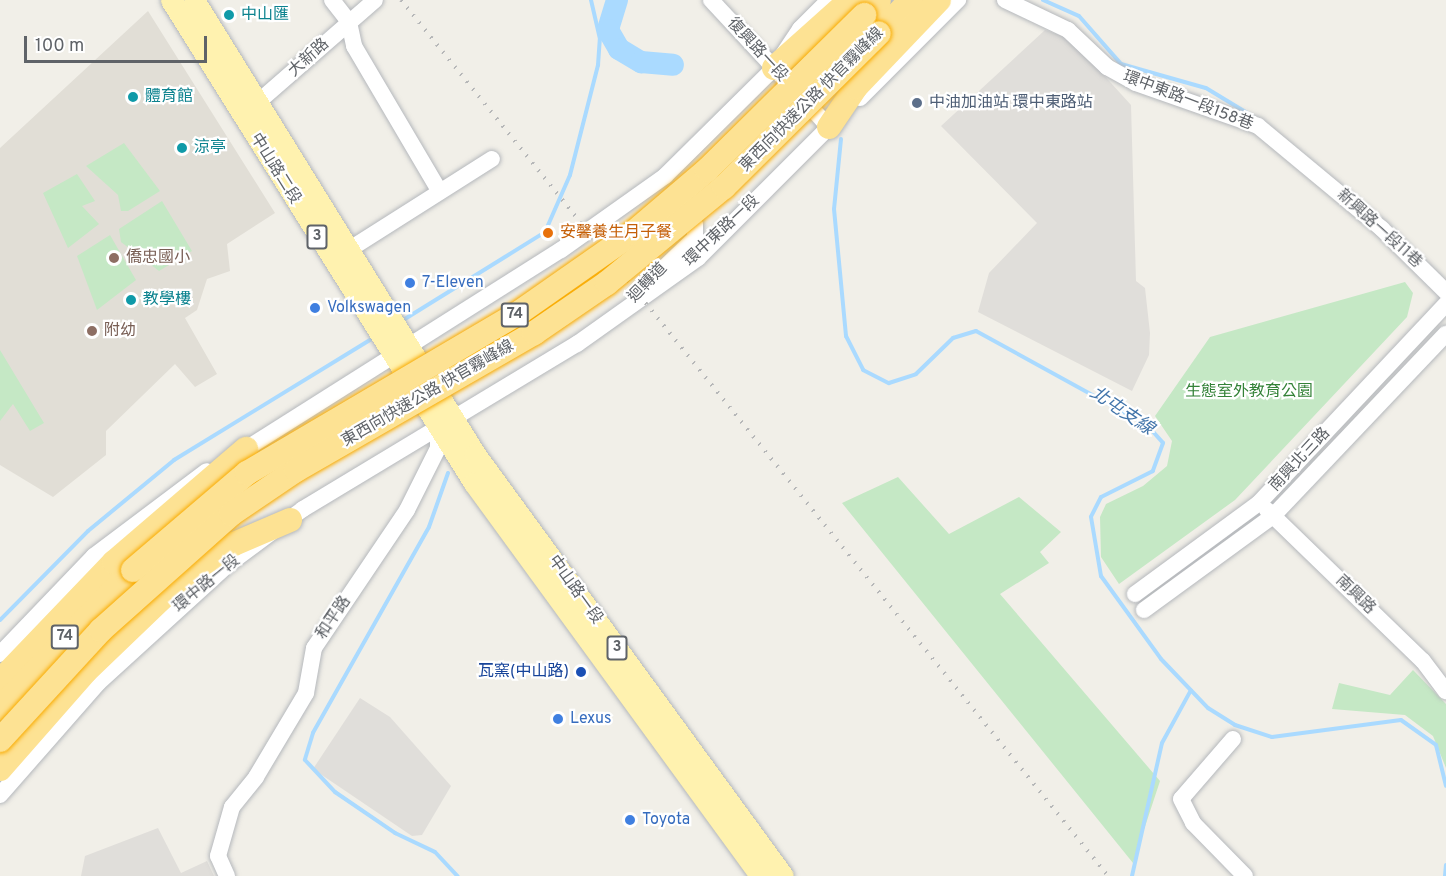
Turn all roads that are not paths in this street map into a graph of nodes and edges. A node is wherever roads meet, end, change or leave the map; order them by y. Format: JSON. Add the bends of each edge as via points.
{"nodes":[{"id":1,"x":171,"y":0,"type":"edge"},
{"id":2,"x":194,"y":0,"type":"edge"},
{"id":3,"x":332,"y":0,"type":"edge"},
{"id":4,"x":375,"y":0,"type":"edge"},
{"id":5,"x":711,"y":0,"type":"edge"},
{"id":6,"x":829,"y":0,"type":"edge"},
{"id":7,"x":850,"y":0,"type":"edge"},
{"id":8,"x":879,"y":0,"type":"edge"},
{"id":9,"x":911,"y":0,"type":"edge"},
{"id":10,"x":939,"y":0,"type":"edge"},
{"id":11,"x":958,"y":0,"type":"edge"},
{"id":12,"x":1005,"y":0,"type":"edge"},
{"id":13,"x":349,"y":22,"type":"junction"},
{"id":14,"x":774,"y":69,"type":"junction"},
{"id":15,"x":250,"y":109,"type":"junction"},
{"id":16,"x":829,"y":127,"type":"junction"},
{"id":17,"x":492,"y":159,"type":"dead end"},
{"id":18,"x":1310,"y":167,"type":"joint"},
{"id":19,"x":440,"y":192,"type":"junction"},
{"id":20,"x":643,"y":193,"type":"junction"},
{"id":21,"x":350,"y":249,"type":"junction"},
{"id":22,"x":1446,"y":292,"type":"edge"},
{"id":23,"x":622,"y":310,"type":"junction"},
{"id":24,"x":1440,"y":310,"type":"edge"},
{"id":25,"x":1446,"y":333,"type":"edge"},
{"id":26,"x":400,"y":352,"type":"junction"},
{"id":27,"x":445,"y":424,"type":"junction"},
{"id":28,"x":246,"y":449,"type":"junction"},
{"id":29,"x":1259,"y":503,"type":"junction"},
{"id":30,"x":1273,"y":516,"type":"junction"},
{"id":31,"x":290,"y":520,"type":"junction"},
{"id":32,"x":1135,"y":594,"type":"dead end"},
{"id":33,"x":1144,"y":610,"type":"dead end"},
{"id":34,"x":0,"y":654,"type":"edge"},
{"id":35,"x":0,"y":681,"type":"edge"},
{"id":36,"x":1446,"y":691,"type":"edge"},
{"id":37,"x":0,"y":708,"type":"edge"},
{"id":38,"x":1233,"y":739,"type":"dead end"},
{"id":39,"x":0,"y":740,"type":"edge"},
{"id":40,"x":0,"y":769,"type":"edge"},
{"id":41,"x":0,"y":795,"type":"edge"},
{"id":42,"x":227,"y":876,"type":"edge"},
{"id":43,"x":761,"y":876,"type":"edge"},
{"id":44,"x":783,"y":876,"type":"edge"},
{"id":45,"x":1245,"y":876,"type":"edge"}],
"edges":[{"from":1,"to":15,"type":"main road","name":"中山路二段","number":"3"},
{"from":2,"to":15,"type":"main road","name":"中山路二段","number":"3"},
{"from":3,"to":13,"type":"street"},
{"from":4,"to":13,"type":"street","name":"大新路"},
{"from":5,"to":14,"type":"street","name":"復興路一段"},
{"from":6,"to":14,"type":"street","via":[[800,29]]},
{"from":7,"to":14,"type":"highway"},
{"from":8,"to":37,"type":"highway","name":"東西向快速公路 快官霧峰線","number":"74","bridge":true,"via":[[707,170],[633,233],[529,306],[282,450],[216,497],[85,616]]},
{"from":9,"to":39,"type":"highway","name":"東西向快速公路 快官霧峰線","number":"74","bridge":true,"via":[[761,154],[648,252],[534,333],[296,470],[231,514],[101,630]]},
{"from":10,"to":16,"type":"highway","via":[[856,87]]},
{"from":11,"to":16,"type":"street","name":"環中東路一段"},
{"from":12,"to":18,"type":"street","name":"環中東路一段158巷","via":[[1068,30],[1122,76],[1258,126]]},
{"from":13,"to":15,"type":"street","name":"大新路"},
{"from":13,"to":19,"type":"street","via":[[354,46]]},
{"from":14,"to":16,"type":"street","name":"復興路一段"},
{"from":14,"to":20,"type":"street"},
{"from":15,"to":21,"type":"main road","name":"中山路二段","number":"3"},
{"from":15,"to":26,"type":"main road","name":"中山路二段","number":"3"},
{"from":16,"to":23,"type":"street","name":"環中東路一段","via":[[698,258]]},
{"from":17,"to":19,"type":"street"},
{"from":18,"to":22,"type":"street","name":"新興路一段11巷","via":[[1382,229]]},
{"from":19,"to":21,"type":"street"},
{"from":20,"to":23,"type":"street","name":"迴轉道","via":[[661,192],[695,225],[697,234]]},
{"from":20,"to":26,"type":"street"},
{"from":21,"to":26,"type":"main road","name":"中山路二段","number":"3"},
{"from":23,"to":27,"type":"street","name":"環中東路一段","via":[[577,344]]},
{"from":24,"to":25,"type":"street"},
{"from":24,"to":29,"type":"street","name":"南興北三路"},
{"from":25,"to":30,"type":"street","name":"南興北三路"},
{"from":26,"to":27,"type":"main road","name":"中山路二段","number":"3"},
{"from":26,"to":28,"type":"street"},
{"from":27,"to":31,"type":"street","name":"環中路一段"},
{"from":27,"to":42,"type":"street","name":"和平路","via":[[438,448],[407,510],[314,648],[306,693],[256,777],[232,807],[218,856]]},
{"from":27,"to":43,"type":"main road","name":"中山路一段","number":"3"},
{"from":27,"to":44,"type":"main road","name":"中山路一段","number":"3"},
{"from":28,"to":34,"type":"street","via":[[132,523],[94,556]]},
{"from":28,"to":35,"type":"highway","via":[[114,562]]},
{"from":29,"to":30,"type":"street","name":"南興路"},
{"from":29,"to":32,"type":"street","name":"南興北三路"},
{"from":30,"to":33,"type":"street","name":"南興北三路"},
{"from":30,"to":36,"type":"street","name":"南興路","via":[[1423,661]]},
{"from":31,"to":40,"type":"highway","via":[[234,544],[186,575],[86,670]]},
{"from":31,"to":41,"type":"street","name":"環中路一段","via":[[230,563],[145,637]]},
{"from":38,"to":45,"type":"street","via":[[1181,800],[1193,823]]}]}
